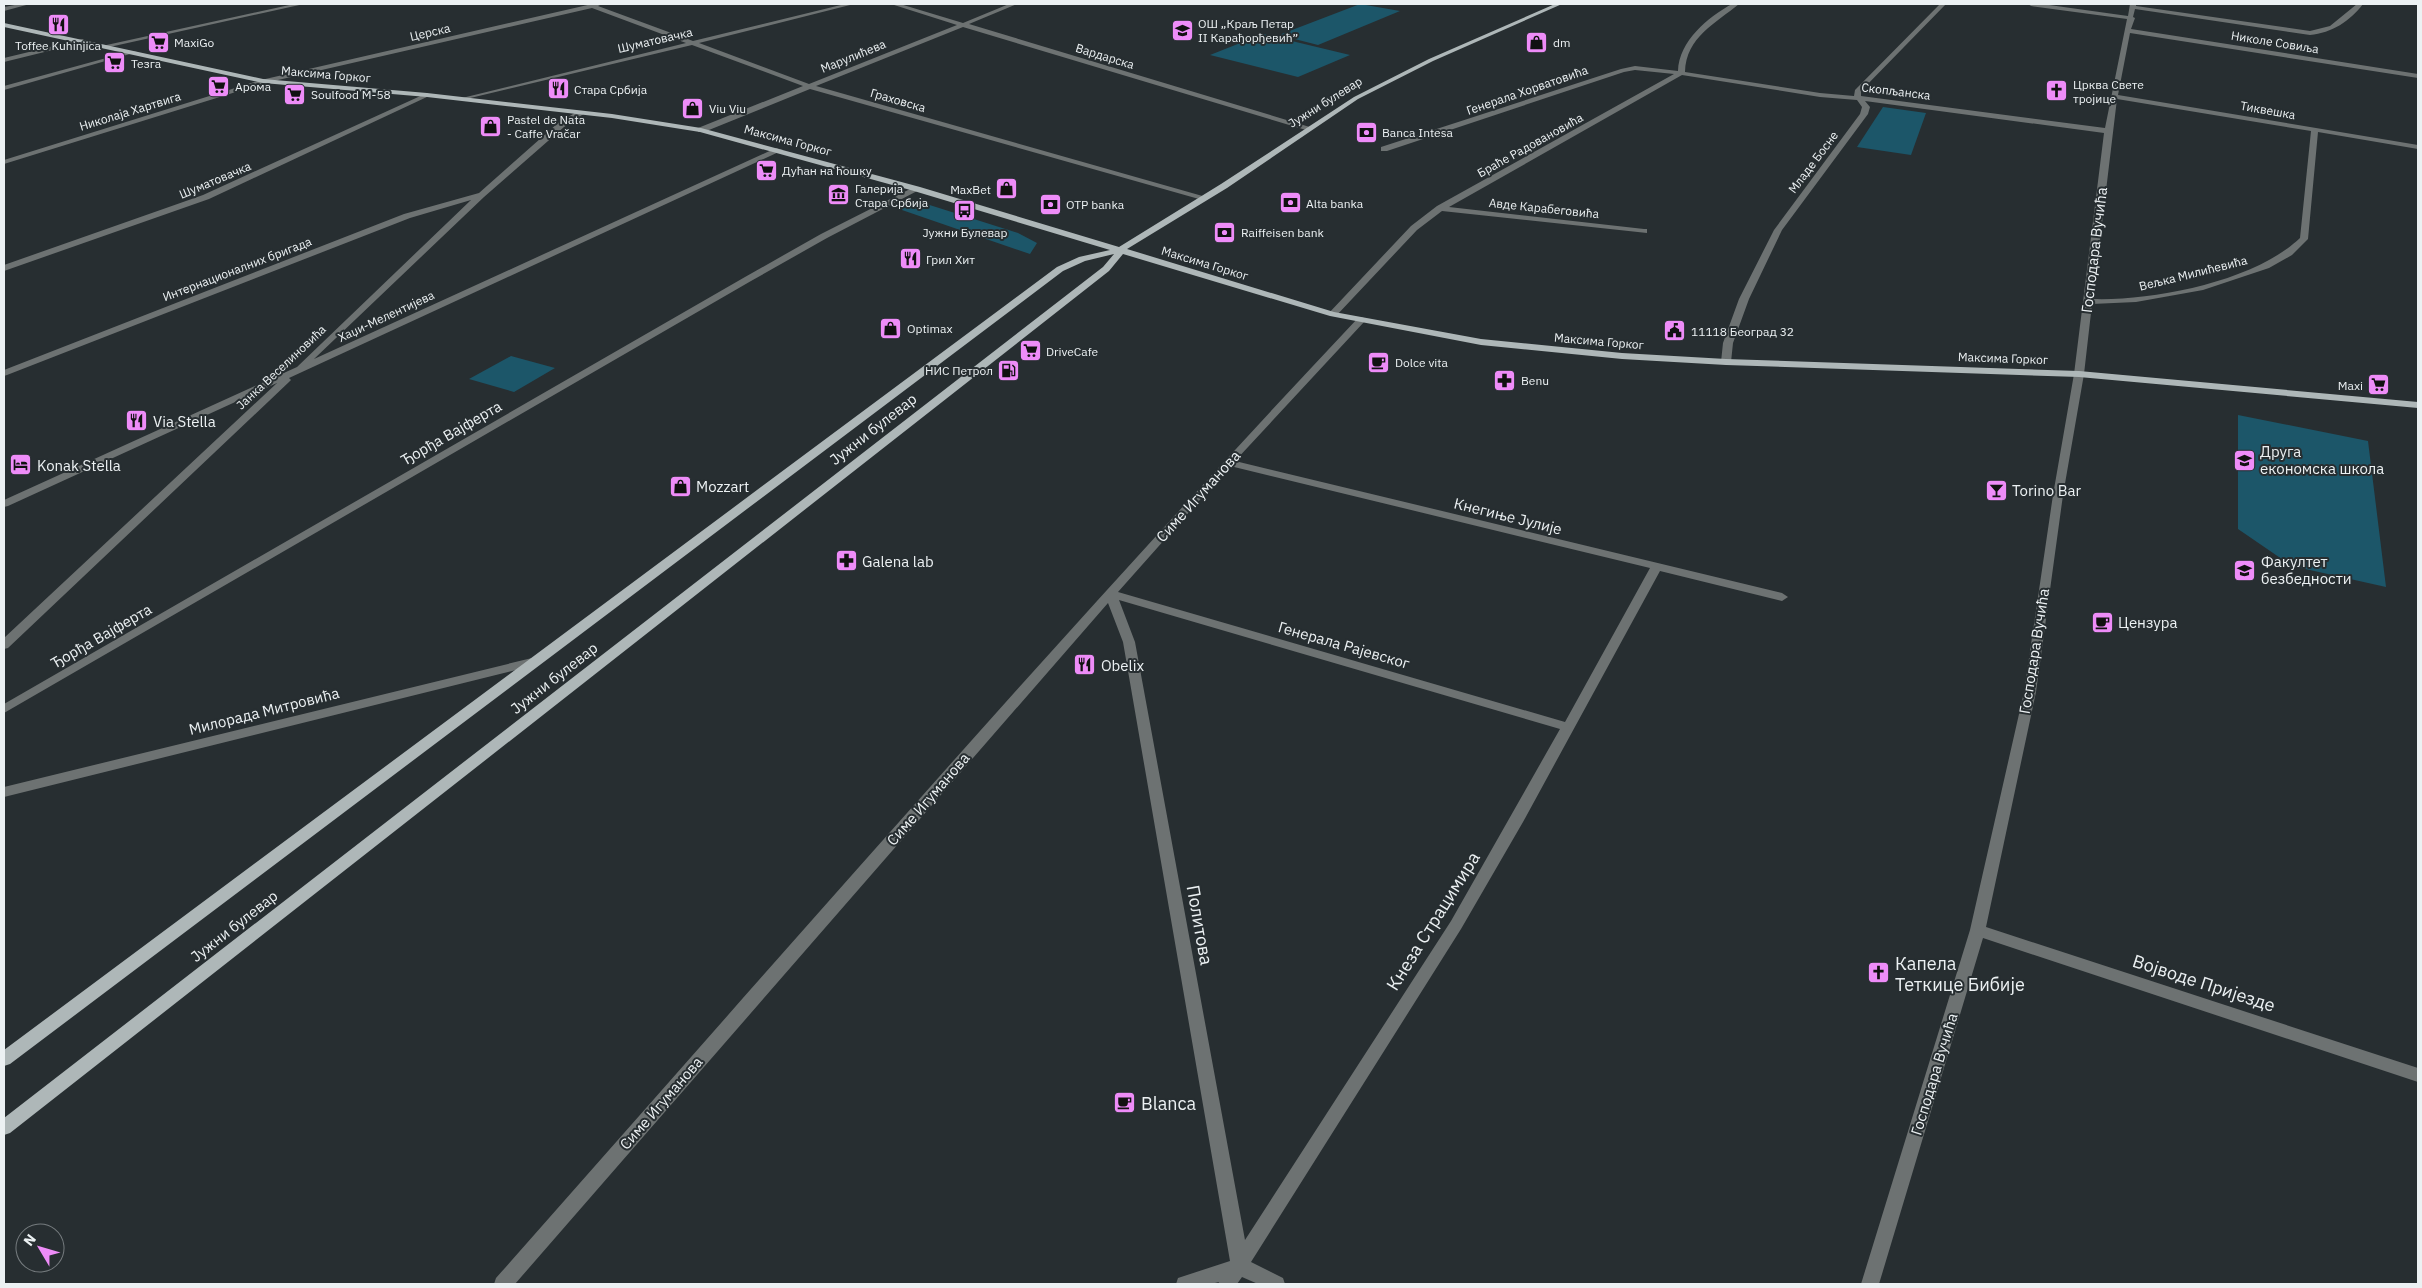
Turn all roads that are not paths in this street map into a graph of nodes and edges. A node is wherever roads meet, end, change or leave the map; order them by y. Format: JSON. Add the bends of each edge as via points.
{"nodes":[{"id":1,"x":27,"y":4,"type":"edge"},
{"id":2,"x":301,"y":4,"type":"edge"},
{"id":3,"x":602,"y":4,"type":"edge"},
{"id":4,"x":851,"y":4,"type":"edge"},
{"id":5,"x":894,"y":4,"type":"edge"},
{"id":6,"x":1014,"y":4,"type":"edge"},
{"id":7,"x":1559,"y":4,"type":"edge"},
{"id":8,"x":1736,"y":4,"type":"edge"},
{"id":9,"x":1943,"y":4,"type":"edge"},
{"id":10,"x":2031,"y":4,"type":"edge"},
{"id":11,"x":2360,"y":4,"type":"edge"},
{"id":12,"x":593,"y":6,"type":"junction"},
{"id":13,"x":2133,"y":6,"type":"edge"},
{"id":14,"x":4,"y":9,"type":"edge"},
{"id":15,"x":2132,"y":18,"type":"junction"},
{"id":16,"x":962,"y":24,"type":"junction"},
{"id":17,"x":4,"y":25,"type":"edge"},
{"id":18,"x":2129,"y":31,"type":"junction"},
{"id":19,"x":83,"y":41,"type":"junction"},
{"id":20,"x":691,"y":43,"type":"junction"},
{"id":21,"x":105,"y":46,"type":"junction"},
{"id":22,"x":134,"y":52,"type":"junction"},
{"id":23,"x":4,"y":60,"type":"edge"},
{"id":24,"x":1680,"y":73,"type":"junction"},
{"id":25,"x":2418,"y":76,"type":"edge"},
{"id":26,"x":264,"y":81,"type":"junction"},
{"id":27,"x":808,"y":86,"type":"junction"},
{"id":28,"x":4,"y":88,"type":"edge"},
{"id":29,"x":427,"y":95,"type":"junction"},
{"id":30,"x":2114,"y":96,"type":"junction"},
{"id":31,"x":1858,"y":97,"type":"junction"},
{"id":32,"x":464,"y":99,"type":"junction"},
{"id":33,"x":581,"y":113,"type":"junction"},
{"id":34,"x":1309,"y":128,"type":"junction"},
{"id":35,"x":701,"y":130,"type":"junction"},
{"id":36,"x":2315,"y":130,"type":"junction"},
{"id":37,"x":2109,"y":131,"type":"junction"},
{"id":38,"x":2418,"y":148,"type":"edge"},
{"id":39,"x":1384,"y":149,"type":"dead end"},
{"id":40,"x":779,"y":150,"type":"junction"},
{"id":41,"x":4,"y":162,"type":"edge"},
{"id":42,"x":917,"y":189,"type":"junction"},
{"id":43,"x":481,"y":195,"type":"junction"},
{"id":44,"x":1203,"y":199,"type":"junction"},
{"id":45,"x":1440,"y":208,"type":"junction"},
{"id":46,"x":1644,"y":232,"type":"dead end"},
{"id":47,"x":1120,"y":250,"type":"junction"},
{"id":48,"x":4,"y":268,"type":"edge"},
{"id":49,"x":2087,"y":301,"type":"junction"},
{"id":50,"x":1333,"y":314,"type":"junction"},
{"id":51,"x":1361,"y":320,"type":"junction"},
{"id":52,"x":1726,"y":362,"type":"junction"},
{"id":53,"x":4,"y":373,"type":"edge"},
{"id":54,"x":294,"y":373,"type":"junction"},
{"id":55,"x":2079,"y":374,"type":"junction"},
{"id":56,"x":2418,"y":405,"type":"edge"},
{"id":57,"x":1228,"y":462,"type":"junction"},
{"id":58,"x":4,"y":504,"type":"edge"},
{"id":59,"x":1656,"y":568,"type":"junction"},
{"id":60,"x":1110,"y":594,"type":"junction"},
{"id":61,"x":1782,"y":597,"type":"dead end"},
{"id":62,"x":4,"y":645,"type":"edge"},
{"id":63,"x":532,"y":662,"type":"junction"},
{"id":64,"x":4,"y":710,"type":"edge"},
{"id":65,"x":1568,"y":727,"type":"junction"},
{"id":66,"x":4,"y":792,"type":"edge"},
{"id":67,"x":1978,"y":930,"type":"junction"},
{"id":68,"x":4,"y":1058,"type":"edge"},
{"id":69,"x":2418,"y":1075,"type":"edge"},
{"id":70,"x":4,"y":1128,"type":"edge"},
{"id":71,"x":1240,"y":1266,"type":"junction"},
{"id":72,"x":503,"y":1284,"type":"edge"},
{"id":73,"x":1185,"y":1284,"type":"edge"},
{"id":74,"x":1227,"y":1284,"type":"edge"},
{"id":75,"x":1276,"y":1284,"type":"edge"},
{"id":76,"x":1870,"y":1284,"type":"edge"}],
"edges":[{"from":1,"to":14,"type":"street"},
{"from":2,"to":21,"type":"street"},
{"from":3,"to":12,"type":"street","name":"Церска"},
{"from":4,"to":20,"type":"street","name":"Шуматовачка"},
{"from":5,"to":16,"type":"street","name":"Вардарска"},
{"from":6,"to":16,"type":"street","name":"Марулићева"},
{"from":7,"to":34,"type":"main road","name":"Јужни булевар","via":[[1381,85]]},
{"from":8,"to":24,"type":"street","via":[[1716,15],[1701,31],[1681,63]]},
{"from":9,"to":31,"type":"street","via":[[1860,88],[1856,94]]},
{"from":10,"to":15,"type":"street"},
{"from":11,"to":13,"type":"street","via":[[2325,33]]},
{"from":12,"to":20,"type":"street","name":"Граховска"},
{"from":12,"to":26,"type":"street","name":"Церска"},
{"from":13,"to":15,"type":"street","name":"Господара Вучића"},
{"from":15,"to":18,"type":"street","name":"Господара Вучића"},
{"from":16,"to":27,"type":"street","name":"Марулићева"},
{"from":16,"to":34,"type":"street","name":"Вардарска"},
{"from":17,"to":19,"type":"main road","name":"Максима Горког"},
{"from":18,"to":25,"type":"street","name":"Николе Совиља"},
{"from":18,"to":30,"type":"street","name":"Господара Вучића"},
{"from":19,"to":21,"type":"main road","name":"Максима Горког"},
{"from":19,"to":23,"type":"street"},
{"from":20,"to":27,"type":"street","name":"Граховска"},
{"from":20,"to":32,"type":"street","name":"Шуматовачка"},
{"from":21,"to":22,"type":"main road","name":"Максима Горког"},
{"from":22,"to":26,"type":"main road","name":"Максима Горког"},
{"from":22,"to":28,"type":"street"},
{"from":24,"to":31,"type":"street","name":"Скопљанска","via":[[1820,95]]},
{"from":24,"to":39,"type":"street","name":"Генерала Хорватовића","via":[[1635,68],[1622,70]]},
{"from":24,"to":45,"type":"street","name":"Браће Радовановића"},
{"from":26,"to":29,"type":"main road","name":"Максима Горког"},
{"from":26,"to":41,"type":"street","name":"Николаја Хартвига"},
{"from":27,"to":35,"type":"street","name":"Марулићева"},
{"from":27,"to":44,"type":"street","name":"Граховска"},
{"from":29,"to":32,"type":"main road","name":"Максима Горког"},
{"from":29,"to":48,"type":"street","name":"Шуматовачка","via":[[206,197]]},
{"from":30,"to":36,"type":"street","name":"Тиквешка"},
{"from":30,"to":37,"type":"street","name":"Господара Вучића"},
{"from":31,"to":37,"type":"street","name":"Скопљанска"},
{"from":31,"to":52,"type":"street","name":"Младе Босне","via":[[1866,107],[1864,114],[1778,230],[1744,299],[1728,343]]},
{"from":32,"to":33,"type":"main road","name":"Максима Горког"},
{"from":33,"to":35,"type":"main road","name":"Максима Горког"},
{"from":33,"to":43,"type":"street","name":"Јанка Веселиновића","via":[[561,125]]},
{"from":34,"to":44,"type":"main road","name":"Јужни булевар"},
{"from":35,"to":40,"type":"main road","name":"Максима Горког"},
{"from":36,"to":38,"type":"street","name":"Тиквешка"},
{"from":36,"to":49,"type":"street","name":"Вељка Милићевића","via":[[2304,239],[2287,257],[2251,273],[2179,292],[2120,303]]},
{"from":37,"to":49,"type":"street","name":"Господара Вучића"},
{"from":40,"to":42,"type":"main road","name":"Максима Горког"},
{"from":40,"to":54,"type":"street","name":"Хаџи-Мелентијева"},
{"from":42,"to":47,"type":"main road","name":"Максима Горког"},
{"from":42,"to":64,"type":"street","name":"Ђорђа Вајферта","via":[[739,284]]},
{"from":43,"to":53,"type":"street","name":"Интернационалних бригада","via":[[407,216]]},
{"from":43,"to":54,"type":"street","name":"Јанка Веселиновића"},
{"from":44,"to":47,"type":"main road","name":"Јужни булевар"},
{"from":45,"to":46,"type":"street","name":"Авде Карабеговића"},
{"from":45,"to":50,"type":"street","name":"Браће Радовановића","via":[[1414,228]]},
{"from":47,"to":50,"type":"main road","name":"Максима Горког"},
{"from":47,"to":63,"type":"main road","name":"Јужни булевар","via":[[1082,259],[1054,273]]},
{"from":47,"to":70,"type":"main road","name":"Јужни булевар","via":[[1106,270]]},
{"from":49,"to":55,"type":"street","name":"Господара Вучића"},
{"from":50,"to":51,"type":"main road","name":"Максима Горког"},
{"from":51,"to":52,"type":"main road","name":"Максима Горког","via":[[1499,344]]},
{"from":51,"to":57,"type":"street","name":"Симе Игуманова"},
{"from":52,"to":55,"type":"main road","name":"Максима Горког"},
{"from":54,"to":58,"type":"street","name":"Хаџи-Мелентијева"},
{"from":54,"to":62,"type":"street","name":"Јанка Веселиновића"},
{"from":55,"to":56,"type":"main road","name":"Максима Горког"},
{"from":55,"to":67,"type":"street","name":"Господара Вучића","via":[[2030,692]]},
{"from":57,"to":59,"type":"street","name":"Кнегиње Јулије"},
{"from":57,"to":60,"type":"street","name":"Симе Игуманова"},
{"from":59,"to":61,"type":"street","name":"Кнегиње Јулије"},
{"from":59,"to":65,"type":"street","name":"Кнеза Страцимира"},
{"from":60,"to":65,"type":"street","name":"Генерала Рајевског"},
{"from":60,"to":71,"type":"street","name":"Политова","via":[[1129,642]]},
{"from":60,"to":72,"type":"street","name":"Симе Игуманова"},
{"from":63,"to":66,"type":"street","name":"Милорада Митровића"},
{"from":63,"to":68,"type":"main road","name":"Јужни булевар"},
{"from":65,"to":71,"type":"street","name":"Кнеза Страцимира","via":[[1456,925]]},
{"from":67,"to":69,"type":"street","name":"Војводе Пријезде"},
{"from":67,"to":76,"type":"street","name":"Господара Вучића"},
{"from":71,"to":73,"type":"street"},
{"from":71,"to":74,"type":"street","name":"Кнеза Страцимира"},
{"from":71,"to":75,"type":"street"}]}
